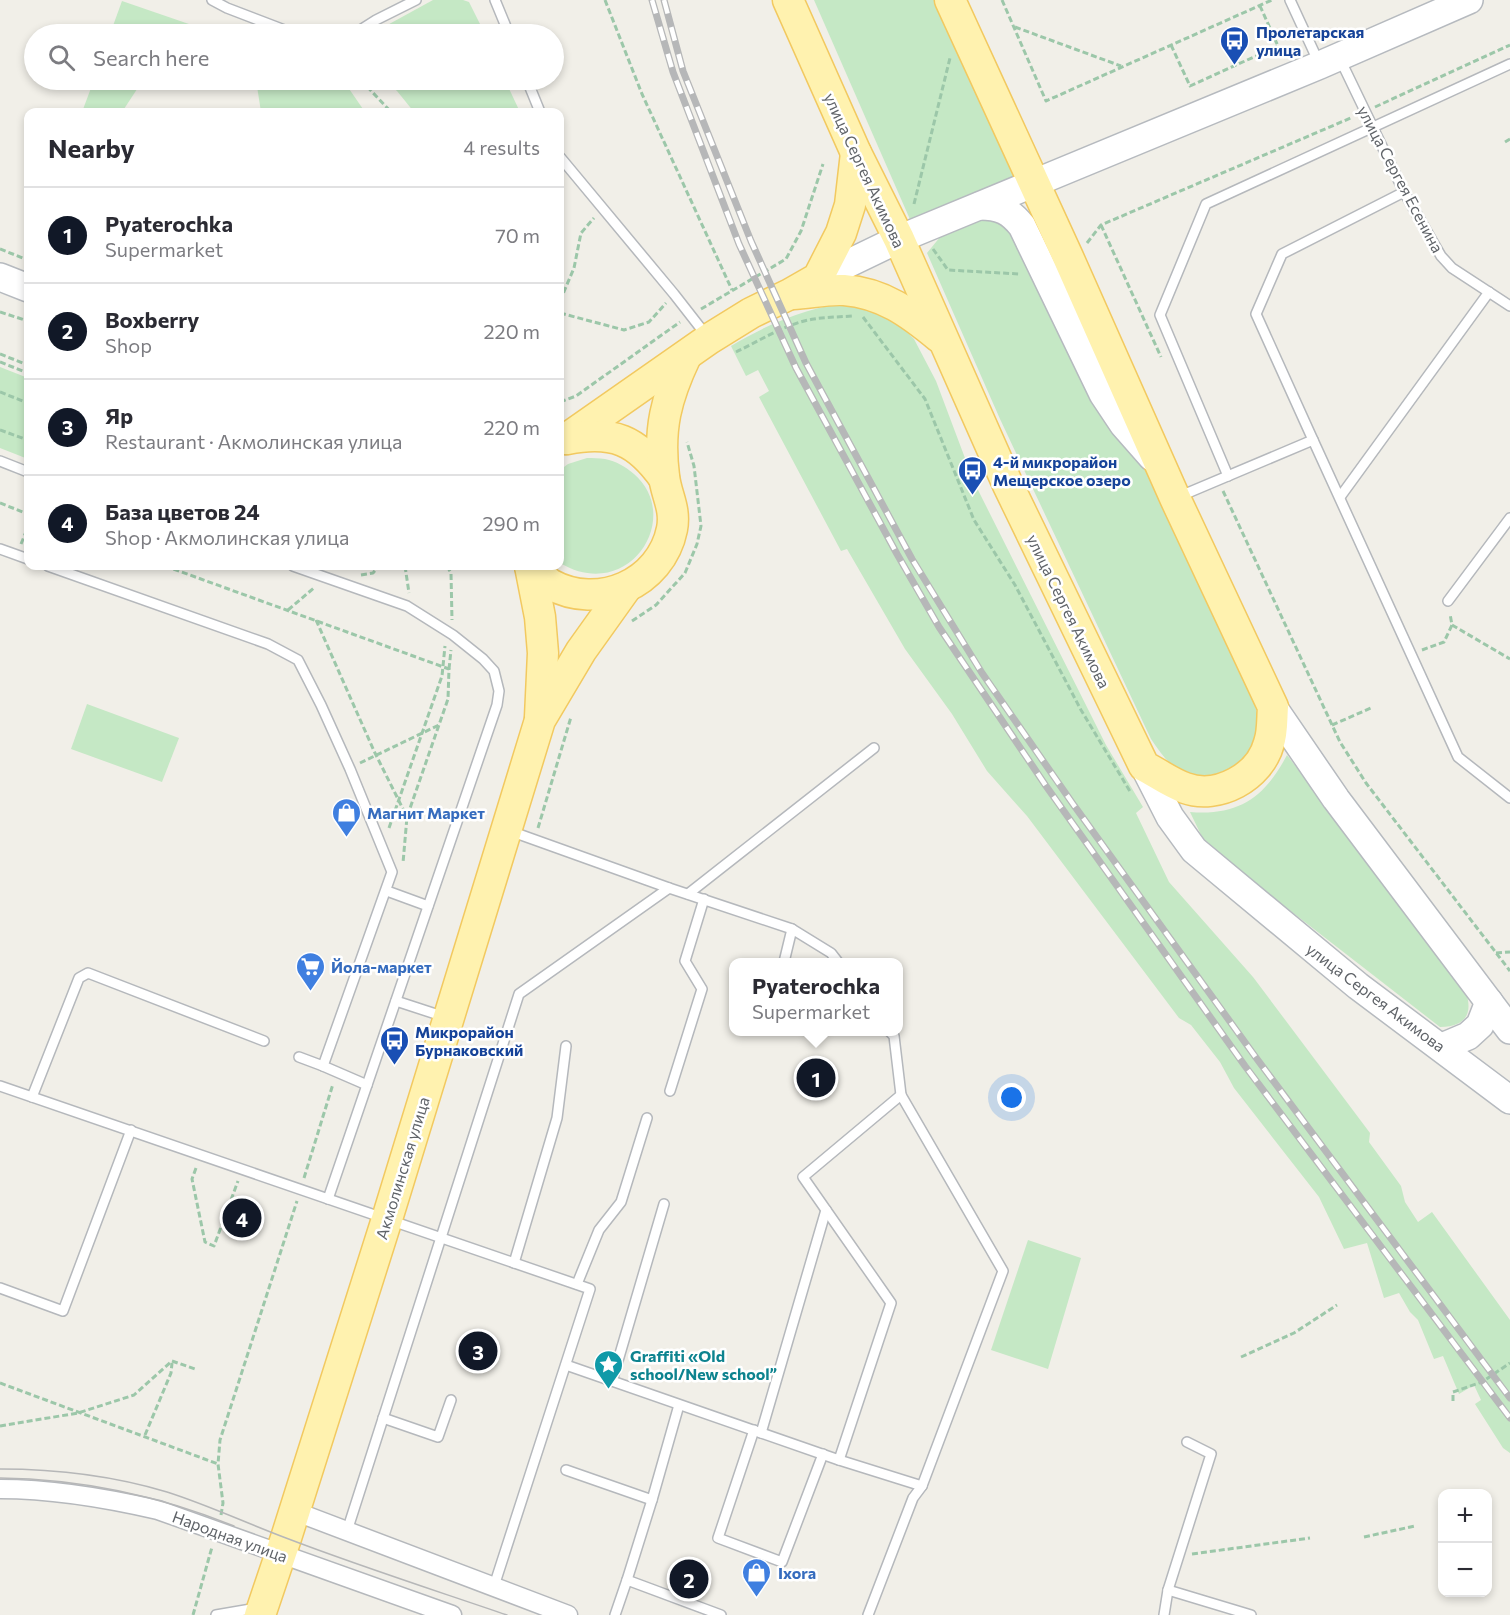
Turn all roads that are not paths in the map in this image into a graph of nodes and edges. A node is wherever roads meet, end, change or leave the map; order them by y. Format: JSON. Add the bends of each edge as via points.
{"nodes":[{"id":1,"x":212,"y":0,"type":"edge"},
{"id":2,"x":417,"y":0,"type":"edge"},
{"id":3,"x":495,"y":0,"type":"edge"},
{"id":4,"x":788,"y":0,"type":"edge"},
{"id":5,"x":950,"y":0,"type":"edge"},
{"id":6,"x":1290,"y":0,"type":"edge"},
{"id":7,"x":1469,"y":0,"type":"edge"},
{"id":8,"x":268,"y":24,"type":"edge"},
{"id":9,"x":370,"y":24,"type":"edge"},
{"id":10,"x":505,"y":24,"type":"edge"},
{"id":11,"x":1329,"y":61,"type":"junction"},
{"id":12,"x":1510,"y":64,"type":"edge"},
{"id":13,"x":531,"y":90,"type":"edge"},
{"id":14,"x":538,"y":108,"type":"edge"},
{"id":15,"x":1373,"y":128,"type":"junction"},
{"id":16,"x":856,"y":153,"type":"junction"},
{"id":17,"x":564,"y":162,"type":"edge"},
{"id":18,"x":1035,"y":183,"type":"junction"},
{"id":19,"x":1404,"y":192,"type":"junction"},
{"id":20,"x":980,"y":206,"type":"junction"},
{"id":21,"x":898,"y":239,"type":"junction"},
{"id":22,"x":0,"y":277,"type":"edge"},
{"id":23,"x":818,"y":278,"type":"junction"},
{"id":24,"x":24,"y":286,"type":"edge"},
{"id":25,"x":1489,"y":292,"type":"junction"},
{"id":26,"x":790,"y":294,"type":"junction"},
{"id":27,"x":1510,"y":306,"type":"edge"},
{"id":28,"x":944,"y":342,"type":"junction"},
{"id":29,"x":697,"y":348,"type":"junction"},
{"id":30,"x":564,"y":440,"type":"edge"},
{"id":31,"x":1313,"y":440,"type":"junction"},
{"id":32,"x":564,"y":441,"type":"edge"},
{"id":33,"x":0,"y":461,"type":"edge"},
{"id":34,"x":24,"y":470,"type":"edge"},
{"id":35,"x":1228,"y":476,"type":"junction"},
{"id":36,"x":664,"y":478,"type":"junction"},
{"id":37,"x":1170,"y":485,"type":"junction"},
{"id":38,"x":1340,"y":497,"type":"junction"},
{"id":39,"x":1510,"y":518,"type":"edge"},
{"id":40,"x":0,"y":549,"type":"edge"},
{"id":41,"x":24,"y":558,"type":"edge"},
{"id":42,"x":59,"y":570,"type":"edge"},
{"id":43,"x":304,"y":570,"type":"edge"},
{"id":44,"x":531,"y":570,"type":"edge"},
{"id":45,"x":535,"y":570,"type":"edge"},
{"id":46,"x":626,"y":588,"type":"junction"},
{"id":47,"x":1448,"y":601,"type":"road end"},
{"id":48,"x":1274,"y":707,"type":"junction"},
{"id":49,"x":540,"y":720,"type":"junction"},
{"id":50,"x":874,"y":748,"type":"dead end"},
{"id":51,"x":1144,"y":766,"type":"junction"},
{"id":52,"x":1510,"y":798,"type":"edge"},
{"id":53,"x":506,"y":830,"type":"junction"},
{"id":54,"x":669,"y":888,"type":"junction"},
{"id":55,"x":392,"y":893,"type":"junction"},
{"id":56,"x":688,"y":894,"type":"junction"},
{"id":57,"x":704,"y":899,"type":"junction"},
{"id":58,"x":428,"y":906,"type":"junction"},
{"id":59,"x":792,"y":929,"type":"junction"},
{"id":60,"x":785,"y":958,"type":"edge"},
{"id":61,"x":834,"y":958,"type":"edge"},
{"id":62,"x":396,"y":1001,"type":"junction"},
{"id":63,"x":1489,"y":1002,"type":"junction"},
{"id":64,"x":448,"y":1018,"type":"junction"},
{"id":65,"x":1510,"y":1030,"type":"edge"},
{"id":66,"x":894,"y":1036,"type":"edge"},
{"id":67,"x":264,"y":1041,"type":"dead end"},
{"id":68,"x":566,"y":1046,"type":"dead end"},
{"id":69,"x":1442,"y":1047,"type":"junction"},
{"id":70,"x":298,"y":1057,"type":"dead end"},
{"id":71,"x":323,"y":1066,"type":"junction"},
{"id":72,"x":367,"y":1085,"type":"junction"},
{"id":73,"x":0,"y":1086,"type":"edge"},
{"id":74,"x":670,"y":1091,"type":"dead end"},
{"id":75,"x":901,"y":1095,"type":"junction"},
{"id":76,"x":32,"y":1097,"type":"junction"},
{"id":77,"x":1510,"y":1100,"type":"edge"},
{"id":78,"x":647,"y":1118,"type":"dead end"},
{"id":79,"x":130,"y":1130,"type":"junction"},
{"id":80,"x":328,"y":1199,"type":"junction"},
{"id":81,"x":664,"y":1204,"type":"dead end"},
{"id":82,"x":826,"y":1210,"type":"junction"},
{"id":83,"x":387,"y":1219,"type":"junction"},
{"id":84,"x":441,"y":1238,"type":"junction"},
{"id":85,"x":514,"y":1263,"type":"junction"},
{"id":86,"x":577,"y":1284,"type":"junction"},
{"id":87,"x":0,"y":1288,"type":"edge"},
{"id":88,"x":566,"y":1365,"type":"junction"},
{"id":89,"x":612,"y":1381,"type":"junction"},
{"id":90,"x":451,"y":1400,"type":"dead end"},
{"id":91,"x":679,"y":1404,"type":"junction"},
{"id":92,"x":383,"y":1418,"type":"junction"},
{"id":93,"x":758,"y":1432,"type":"junction"},
{"id":94,"x":1187,"y":1442,"type":"dead end"},
{"id":95,"x":823,"y":1454,"type":"junction"},
{"id":96,"x":838,"y":1460,"type":"junction"},
{"id":97,"x":566,"y":1470,"type":"dead end"},
{"id":98,"x":922,"y":1486,"type":"junction"},
{"id":99,"x":0,"y":1489,"type":"edge"},
{"id":100,"x":652,"y":1500,"type":"junction"},
{"id":101,"x":294,"y":1511,"type":"junction"},
{"id":102,"x":347,"y":1531,"type":"junction"},
{"id":103,"x":280,"y":1554,"type":"junction"},
{"id":104,"x":627,"y":1580,"type":"junction"},
{"id":105,"x":494,"y":1586,"type":"junction"},
{"id":106,"x":1168,"y":1590,"type":"junction"},
{"id":107,"x":261,"y":1611,"type":"edge"},
{"id":108,"x":216,"y":1615,"type":"edge"},
{"id":109,"x":452,"y":1615,"type":"edge"},
{"id":110,"x":568,"y":1615,"type":"edge"},
{"id":111,"x":615,"y":1615,"type":"edge"},
{"id":112,"x":722,"y":1615,"type":"edge"},
{"id":113,"x":868,"y":1615,"type":"edge"},
{"id":114,"x":1164,"y":1615,"type":"edge"},
{"id":115,"x":1251,"y":1615,"type":"edge"}],
"edges":[{"from":1,"to":8,"type":"lane"},
{"from":2,"to":9,"type":"lane"},
{"from":3,"to":10,"type":"lane"},
{"from":4,"to":16,"type":"main road","name":"улица Сергея Акимова"},
{"from":5,"to":18,"type":"main road"},
{"from":6,"to":11,"type":"lane","name":"улица Сергея Есенина"},
{"from":7,"to":11,"type":"main road"},
{"from":11,"to":15,"type":"lane","name":"улица Сергея Есенина"},
{"from":11,"to":18,"type":"main road"},
{"from":12,"to":15,"type":"lane"},
{"from":13,"to":14,"type":"lane"},
{"from":15,"to":19,"type":"lane","name":"улица Сергея Есенина"},
{"from":15,"to":35,"type":"lane","via":[[1206,204],[1201,215],[1160,315]]},
{"from":16,"to":21,"type":"main road","name":"улица Сергея Акимова"},
{"from":16,"to":23,"type":"main road","via":[[850,205]]},
{"from":17,"to":29,"type":"lane","via":[[691,315]]},
{"from":18,"to":20,"type":"main road"},
{"from":18,"to":37,"type":"main road"},
{"from":19,"to":25,"type":"lane","name":"улица Сергея Есенина","via":[[1440,256]]},
{"from":19,"to":31,"type":"lane","via":[[1282,254],[1256,314]]},
{"from":20,"to":21,"type":"main road"},
{"from":20,"to":37,"type":"main road","via":[[1005,209],[1022,226],[1103,394]]},
{"from":21,"to":23,"type":"main road"},
{"from":21,"to":28,"type":"main road","name":"улица Сергея Акимова"},
{"from":22,"to":24,"type":"main road"},
{"from":23,"to":26,"type":"main road"},
{"from":25,"to":27,"type":"lane","name":"улица Сергея Есенина"},
{"from":25,"to":38,"type":"lane"},
{"from":26,"to":28,"type":"main road","via":[[843,290],[888,300]]},
{"from":26,"to":29,"type":"main road","via":[[751,313]]},
{"from":28,"to":51,"type":"main road","name":"улица Сергея Акимова","via":[[1008,485]]},
{"from":29,"to":30,"type":"main road"},
{"from":29,"to":36,"type":"main road","via":[[673,384],[665,409]]},
{"from":31,"to":35,"type":"lane"},
{"from":31,"to":38,"type":"lane"},
{"from":32,"to":36,"type":"main road","via":[[589,435],[612,437],[633,445],[651,459]]},
{"from":33,"to":34,"type":"lane"},
{"from":35,"to":37,"type":"lane"},
{"from":36,"to":46,"type":"main road","via":[[672,503],[672,529],[667,545],[648,574]]},
{"from":37,"to":48,"type":"main road"},
{"from":38,"to":52,"type":"lane","via":[[1458,757]]},
{"from":39,"to":47,"type":"lane"},
{"from":40,"to":41,"type":"lane"},
{"from":42,"to":55,"type":"lane","via":[[268,644],[298,660],[350,768],[382,847],[392,872]]},
{"from":43,"to":58,"type":"lane","via":[[407,606],[447,631],[494,671],[499,691],[497,705]]},
{"from":44,"to":49,"type":"main road","via":[[543,653]]},
{"from":45,"to":46,"type":"main road","via":[[550,583],[574,593],[601,595]]},
{"from":46,"to":49,"type":"main road","via":[[581,651]]},
{"from":48,"to":51,"type":"main road","via":[[1269,744],[1258,766],[1236,784],[1212,791],[1186,789]]},
{"from":48,"to":63,"type":"main road","via":[[1336,799]]},
{"from":49,"to":53,"type":"main road","name":"Акмолинская улица"},
{"from":50,"to":56,"type":"lane"},
{"from":51,"to":69,"type":"main road","name":"улица Сергея Акимова","via":[[1170,817],[1194,850],[1358,986]]},
{"from":53,"to":54,"type":"lane"},
{"from":53,"to":64,"type":"main road","name":"Акмолинская улица"},
{"from":54,"to":56,"type":"lane"},
{"from":54,"to":84,"type":"lane","via":[[519,994]]},
{"from":55,"to":58,"type":"lane"},
{"from":55,"to":71,"type":"lane"},
{"from":56,"to":57,"type":"lane"},
{"from":57,"to":59,"type":"lane"},
{"from":57,"to":74,"type":"lane","via":[[685,961],[702,989]]},
{"from":58,"to":62,"type":"lane"},
{"from":59,"to":60,"type":"lane"},
{"from":59,"to":61,"type":"lane"},
{"from":62,"to":64,"type":"lane"},
{"from":62,"to":72,"type":"lane"},
{"from":63,"to":65,"type":"main road"},
{"from":63,"to":69,"type":"main road","via":[[1480,1025],[1468,1036]]},
{"from":64,"to":83,"type":"main road","name":"Акмолинская улица"},
{"from":66,"to":75,"type":"lane"},
{"from":67,"to":76,"type":"lane","via":[[88,973],[79,978]]},
{"from":68,"to":85,"type":"lane","via":[[557,1118]]},
{"from":69,"to":77,"type":"main road","name":"улица Сергея Акимова"},
{"from":70,"to":71,"type":"lane"},
{"from":71,"to":72,"type":"lane"},
{"from":72,"to":80,"type":"lane"},
{"from":73,"to":76,"type":"lane"},
{"from":75,"to":82,"type":"lane","via":[[803,1177]]},
{"from":75,"to":98,"type":"lane","via":[[1003,1271]]},
{"from":76,"to":79,"type":"lane"},
{"from":78,"to":86,"type":"lane","via":[[621,1202],[599,1230]]},
{"from":79,"to":80,"type":"lane"},
{"from":79,"to":87,"type":"lane","via":[[63,1311]]},
{"from":80,"to":83,"type":"lane"},
{"from":81,"to":89,"type":"lane"},
{"from":82,"to":93,"type":"lane"},
{"from":82,"to":96,"type":"lane","via":[[891,1303]]},
{"from":83,"to":84,"type":"lane"},
{"from":83,"to":101,"type":"main road","name":"Акмолинская улица"},
{"from":84,"to":85,"type":"lane"},
{"from":84,"to":92,"type":"lane"},
{"from":85,"to":86,"type":"lane"},
{"from":86,"to":88,"type":"lane","via":[[590,1289]]},
{"from":88,"to":89,"type":"lane"},
{"from":88,"to":105,"type":"lane"},
{"from":89,"to":91,"type":"lane"},
{"from":90,"to":92,"type":"lane","via":[[438,1437]]},
{"from":91,"to":93,"type":"lane"},
{"from":91,"to":100,"type":"lane"},
{"from":92,"to":102,"type":"lane"},
{"from":93,"to":95,"type":"lane"},
{"from":93,"to":95,"type":"lane","via":[[718,1538],[782,1562]]},
{"from":94,"to":106,"type":"lane","via":[[1211,1454]]},
{"from":95,"to":96,"type":"lane"},
{"from":96,"to":98,"type":"lane"},
{"from":97,"to":100,"type":"lane"},
{"from":98,"to":113,"type":"lane","via":[[913,1498]]},
{"from":99,"to":103,"type":"street","name":"Народная улица","via":[[66,1493],[158,1510]]},
{"from":100,"to":104,"type":"lane"},
{"from":101,"to":102,"type":"street"},
{"from":101,"to":103,"type":"main road","name":"Акмолинская улица"},
{"from":102,"to":105,"type":"street"},
{"from":103,"to":107,"type":"main road","name":"Акмолинская улица"},
{"from":103,"to":109,"type":"street","name":"Народная улица"},
{"from":104,"to":111,"type":"lane"},
{"from":104,"to":112,"type":"lane"},
{"from":105,"to":110,"type":"street"},
{"from":106,"to":114,"type":"lane"},
{"from":106,"to":115,"type":"lane"},
{"from":107,"to":108,"type":"lane"}]}
